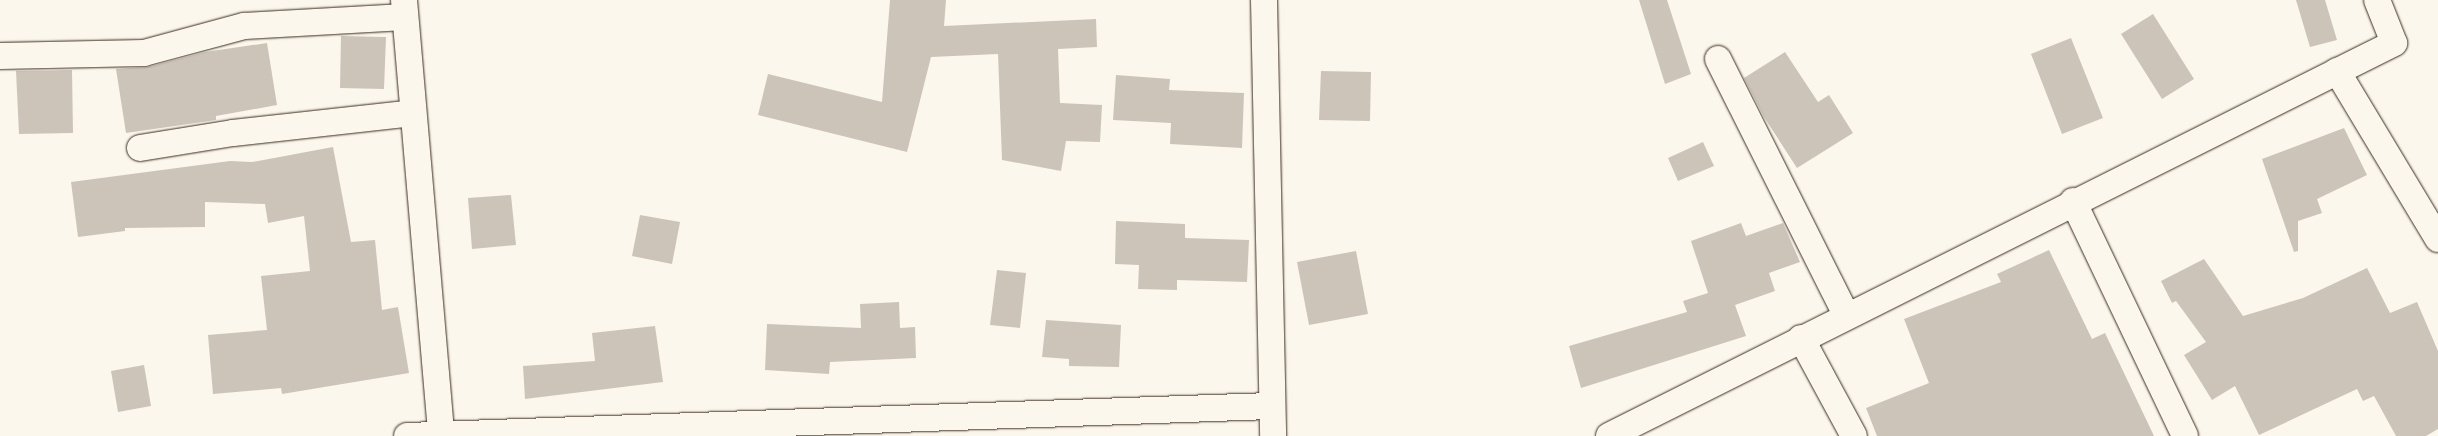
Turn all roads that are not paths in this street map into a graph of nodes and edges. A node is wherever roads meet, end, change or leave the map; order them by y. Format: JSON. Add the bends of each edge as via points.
{"nodes":[{"id":1,"x":1264,"y":0,"type":"edge"},
{"id":2,"x":2378,"y":0,"type":"edge"},
{"id":3,"x":405,"y":8,"type":"edge"},
{"id":4,"x":0,"y":56,"type":"edge"},
{"id":5,"x":1718,"y":59,"type":"dead end"},
{"id":6,"x":2337,"y":71,"type":"junction"},
{"id":7,"x":414,"y":113,"type":"junction"},
{"id":8,"x":140,"y":148,"type":"dead end"},
{"id":9,"x":2073,"y":201,"type":"junction"},
{"id":10,"x":2438,"y":239,"type":"edge"},
{"id":11,"x":1846,"y":315,"type":"junction"},
{"id":12,"x":1801,"y":338,"type":"junction"},
{"id":13,"x":1271,"y":406,"type":"junction"},
{"id":14,"x":441,"y":435,"type":"edge"},
{"id":15,"x":407,"y":436,"type":"edge"},
{"id":16,"x":1273,"y":436,"type":"edge"},
{"id":17,"x":1609,"y":436,"type":"edge"},
{"id":18,"x":1854,"y":436,"type":"edge"},
{"id":19,"x":2185,"y":436,"type":"edge"}],
"edges":[{"from":1,"to":13,"type":"street"},
{"from":2,"to":6,"type":"street","via":[[2394,43]]},
{"from":3,"to":4,"type":"street","via":[[244,26],[144,53]]},
{"from":3,"to":7,"type":"street"},
{"from":5,"to":11,"type":"street"},
{"from":6,"to":9,"type":"street"},
{"from":6,"to":10,"type":"street"},
{"from":7,"to":8,"type":"street","via":[[233,133]]},
{"from":7,"to":14,"type":"street"},
{"from":9,"to":11,"type":"street"},
{"from":9,"to":19,"type":"street"},
{"from":11,"to":12,"type":"street"},
{"from":12,"to":17,"type":"street"},
{"from":12,"to":18,"type":"street"},
{"from":13,"to":14,"type":"street"},
{"from":13,"to":16,"type":"street"},
{"from":14,"to":15,"type":"street"}]}
